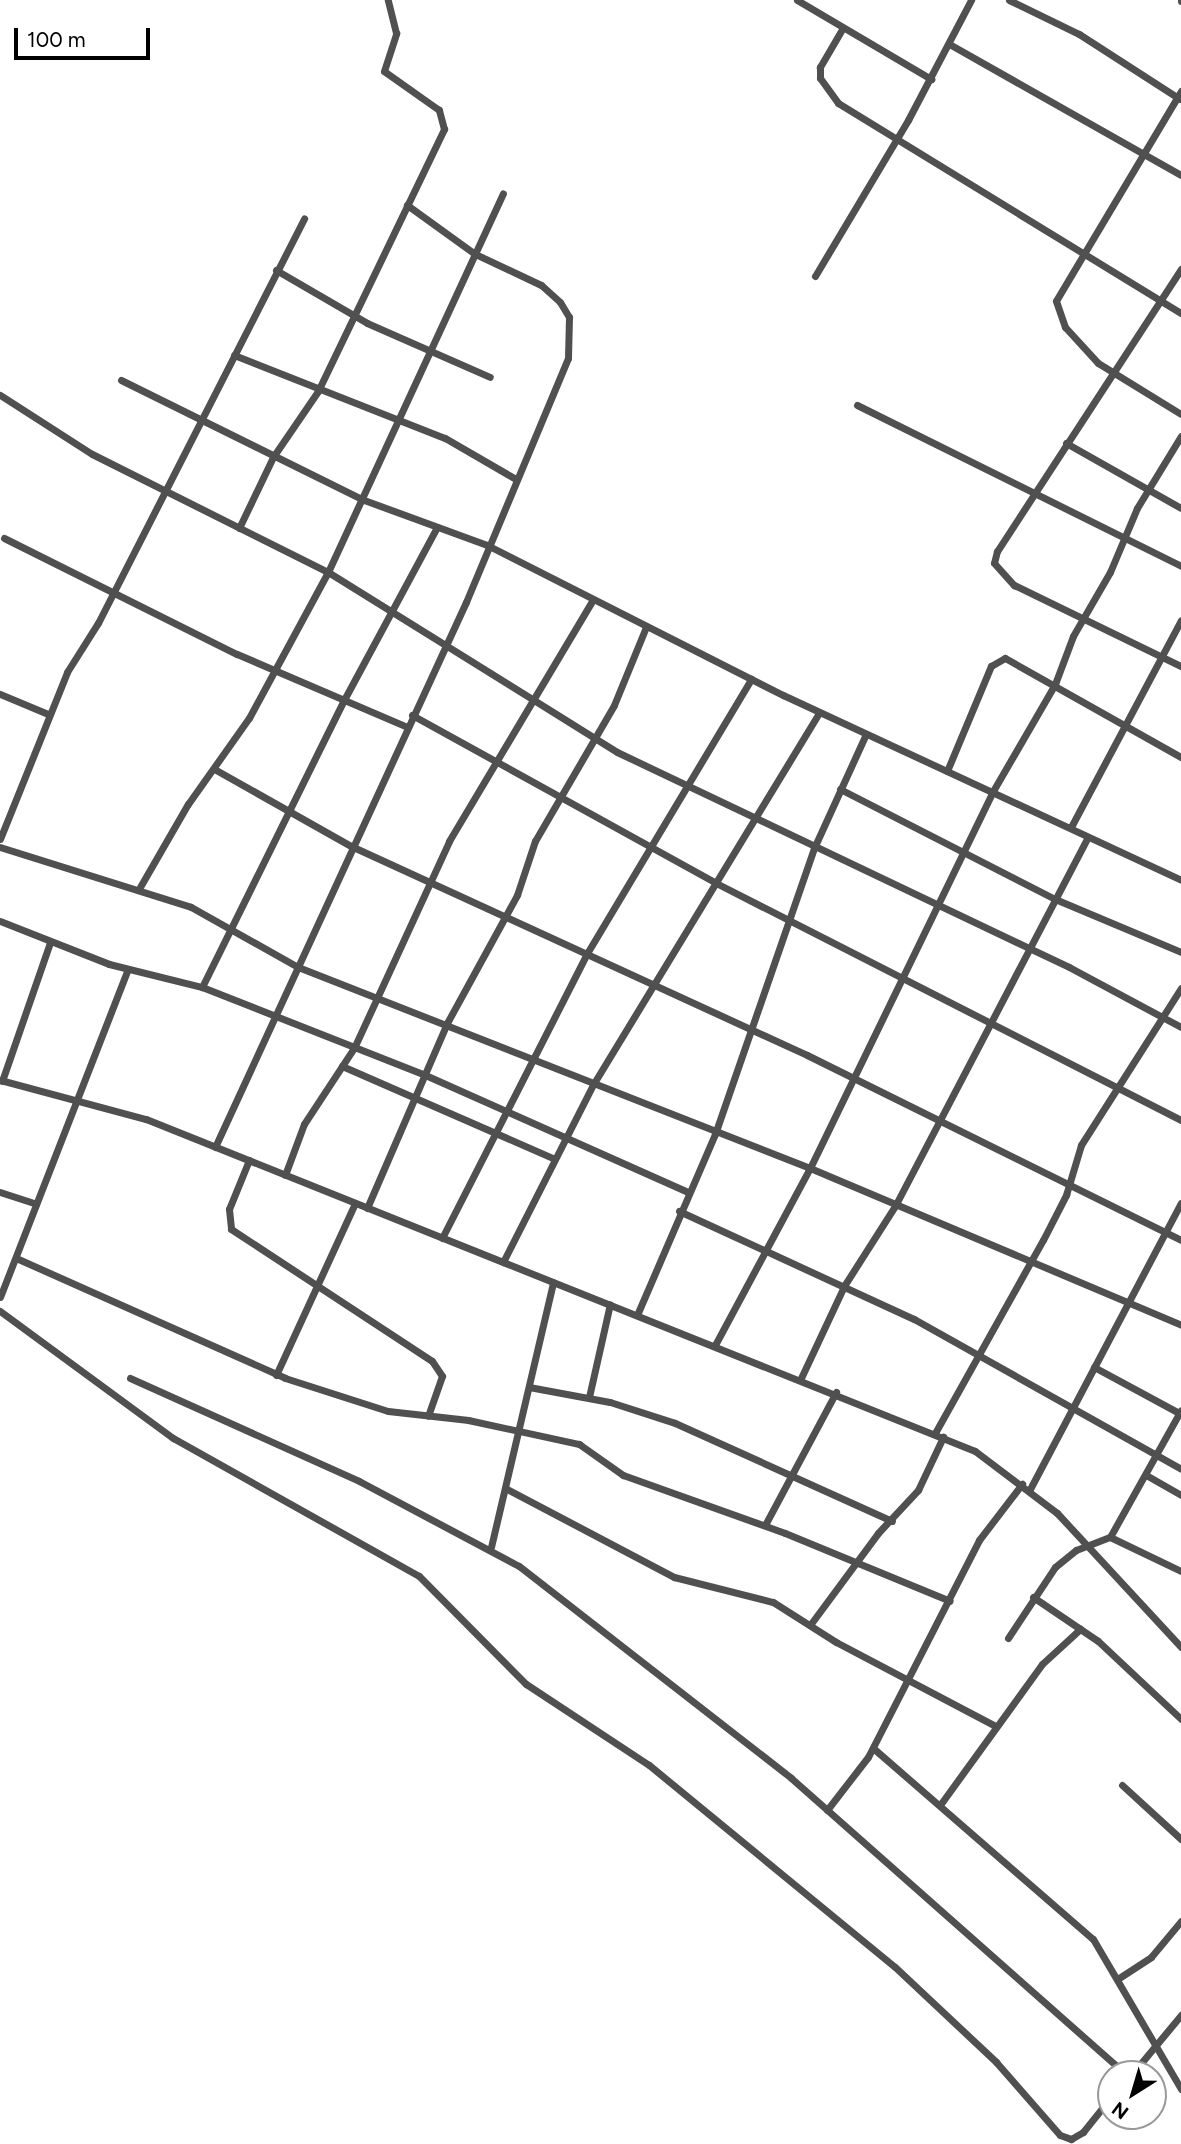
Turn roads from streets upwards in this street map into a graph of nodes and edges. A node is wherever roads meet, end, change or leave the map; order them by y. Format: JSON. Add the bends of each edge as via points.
{"nodes":[{"id":1,"x":388,"y":0,"type":"edge"},
{"id":2,"x":797,"y":0,"type":"edge"},
{"id":3,"x":971,"y":0,"type":"edge"},
{"id":4,"x":1009,"y":0,"type":"edge"},
{"id":5,"x":841,"y":31,"type":"junction"},
{"id":6,"x":951,"y":45,"type":"junction"},
{"id":7,"x":931,"y":79,"type":"junction"},
{"id":8,"x":1180,"y":96,"type":"edge"},
{"id":9,"x":896,"y":141,"type":"junction"},
{"id":10,"x":1143,"y":153,"type":"junction"},
{"id":11,"x":1181,"y":175,"type":"edge"},
{"id":12,"x":503,"y":193,"type":"dead end"},
{"id":13,"x":407,"y":205,"type":"junction"},
{"id":14,"x":304,"y":218,"type":"dead end"},
{"id":15,"x":475,"y":254,"type":"junction"},
{"id":16,"x":1082,"y":254,"type":"junction"},
{"id":17,"x":1181,"y":269,"type":"edge"},
{"id":18,"x":276,"y":270,"type":"junction"},
{"id":19,"x":815,"y":276,"type":"dead end"},
{"id":20,"x":1161,"y":301,"type":"junction"},
{"id":21,"x":1181,"y":313,"type":"edge"},
{"id":22,"x":355,"y":316,"type":"junction"},
{"id":23,"x":430,"y":352,"type":"junction"},
{"id":24,"x":234,"y":355,"type":"junction"},
{"id":25,"x":1113,"y":373,"type":"junction"},
{"id":26,"x":490,"y":377,"type":"dead end"},
{"id":27,"x":121,"y":380,"type":"dead end"},
{"id":28,"x":318,"y":391,"type":"junction"},
{"id":29,"x":0,"y":395,"type":"edge"},
{"id":30,"x":857,"y":405,"type":"dead end"},
{"id":31,"x":1181,"y":414,"type":"edge"},
{"id":32,"x":200,"y":418,"type":"junction"},
{"id":33,"x":396,"y":423,"type":"junction"},
{"id":34,"x":1181,"y":436,"type":"edge"},
{"id":35,"x":1066,"y":443,"type":"junction"},
{"id":36,"x":273,"y":457,"type":"junction"},
{"id":37,"x":514,"y":478,"type":"junction"},
{"id":38,"x":1148,"y":490,"type":"junction"},
{"id":39,"x":163,"y":491,"type":"junction"},
{"id":40,"x":1034,"y":491,"type":"junction"},
{"id":41,"x":364,"y":500,"type":"junction"},
{"id":42,"x":1181,"y":508,"type":"edge"},
{"id":43,"x":437,"y":527,"type":"junction"},
{"id":44,"x":239,"y":528,"type":"junction"},
{"id":45,"x":1124,"y":537,"type":"junction"},
{"id":46,"x":4,"y":538,"type":"dead end"},
{"id":47,"x":487,"y":545,"type":"junction"},
{"id":48,"x":1181,"y":566,"type":"edge"},
{"id":49,"x":328,"y":572,"type":"junction"},
{"id":50,"x":113,"y":593,"type":"junction"},
{"id":51,"x":592,"y":601,"type":"junction"},
{"id":52,"x":393,"y":610,"type":"junction"},
{"id":53,"x":1083,"y":619,"type":"junction"},
{"id":54,"x":1181,"y":620,"type":"edge"},
{"id":55,"x":646,"y":627,"type":"junction"},
{"id":56,"x":446,"y":644,"type":"junction"},
{"id":57,"x":1161,"y":655,"type":"junction"},
{"id":58,"x":1181,"y":666,"type":"edge"},
{"id":59,"x":275,"y":670,"type":"junction"},
{"id":60,"x":751,"y":679,"type":"junction"},
{"id":61,"x":1055,"y":684,"type":"junction"},
{"id":62,"x":0,"y":694,"type":"edge"},
{"id":63,"x":345,"y":698,"type":"junction"},
{"id":64,"x":532,"y":700,"type":"junction"},
{"id":65,"x":819,"y":713,"type":"junction"},
{"id":66,"x":48,"y":714,"type":"junction"},
{"id":67,"x":412,"y":715,"type":"junction"},
{"id":68,"x":1125,"y":724,"type":"junction"},
{"id":69,"x":407,"y":727,"type":"junction"},
{"id":70,"x":866,"y":734,"type":"junction"},
{"id":71,"x":595,"y":739,"type":"junction"},
{"id":72,"x":1181,"y":757,"type":"edge"},
{"id":73,"x":494,"y":764,"type":"junction"},
{"id":74,"x":216,"y":770,"type":"junction"},
{"id":75,"x":947,"y":771,"type":"junction"},
{"id":76,"x":684,"y":786,"type":"junction"},
{"id":77,"x":841,"y":789,"type":"junction"},
{"id":78,"x":993,"y":792,"type":"junction"},
{"id":79,"x":561,"y":800,"type":"junction"},
{"id":80,"x":292,"y":809,"type":"junction"},
{"id":81,"x":754,"y":820,"type":"junction"},
{"id":82,"x":1071,"y":827,"type":"junction"},
{"id":83,"x":1087,"y":838,"type":"junction"},
{"id":84,"x":0,"y":839,"type":"edge"},
{"id":85,"x":351,"y":846,"type":"junction"},
{"id":86,"x":0,"y":847,"type":"edge"},
{"id":87,"x":651,"y":848,"type":"junction"},
{"id":88,"x":814,"y":848,"type":"junction"},
{"id":89,"x":964,"y":851,"type":"junction"},
{"id":90,"x":1181,"y":880,"type":"edge"},
{"id":91,"x":428,"y":883,"type":"junction"},
{"id":92,"x":716,"y":883,"type":"junction"},
{"id":93,"x":140,"y":887,"type":"junction"},
{"id":94,"x":1055,"y":899,"type":"junction"},
{"id":95,"x":937,"y":905,"type":"junction"},
{"id":96,"x":504,"y":919,"type":"junction"},
{"id":97,"x":789,"y":920,"type":"junction"},
{"id":98,"x":0,"y":921,"type":"edge"},
{"id":99,"x":229,"y":927,"type":"junction"},
{"id":100,"x":50,"y":942,"type":"junction"},
{"id":101,"x":1029,"y":951,"type":"junction"},
{"id":102,"x":1181,"y":952,"type":"edge"},
{"id":103,"x":586,"y":955,"type":"junction"},
{"id":104,"x":298,"y":967,"type":"junction"},
{"id":105,"x":128,"y":969,"type":"junction"},
{"id":106,"x":901,"y":976,"type":"junction"},
{"id":107,"x":651,"y":984,"type":"junction"},
{"id":108,"x":202,"y":987,"type":"junction"},
{"id":109,"x":1181,"y":988,"type":"edge"},
{"id":110,"x":377,"y":996,"type":"junction"},
{"id":111,"x":1163,"y":1017,"type":"junction"},
{"id":112,"x":275,"y":1018,"type":"junction"},
{"id":113,"x":447,"y":1023,"type":"junction"},
{"id":114,"x":990,"y":1023,"type":"junction"},
{"id":115,"x":1181,"y":1027,"type":"edge"},
{"id":116,"x":748,"y":1028,"type":"junction"},
{"id":117,"x":354,"y":1048,"type":"junction"},
{"id":118,"x":531,"y":1056,"type":"junction"},
{"id":119,"x":342,"y":1066,"type":"junction"},
{"id":120,"x":423,"y":1074,"type":"junction"},
{"id":121,"x":854,"y":1078,"type":"junction"},
{"id":122,"x":1,"y":1081,"type":"edge"},
{"id":123,"x":594,"y":1083,"type":"junction"},
{"id":124,"x":1118,"y":1087,"type":"junction"},
{"id":125,"x":413,"y":1096,"type":"junction"},
{"id":126,"x":73,"y":1100,"type":"junction"},
{"id":127,"x":504,"y":1108,"type":"junction"},
{"id":128,"x":1181,"y":1120,"type":"edge"},
{"id":129,"x":935,"y":1121,"type":"junction"},
{"id":130,"x":493,"y":1130,"type":"junction"},
{"id":131,"x":715,"y":1134,"type":"junction"},
{"id":132,"x":567,"y":1135,"type":"junction"},
{"id":133,"x":215,"y":1147,"type":"junction"},
{"id":134,"x":555,"y":1159,"type":"junction"},
{"id":135,"x":249,"y":1160,"type":"junction"},
{"id":136,"x":810,"y":1168,"type":"junction"},
{"id":137,"x":285,"y":1175,"type":"junction"},
{"id":138,"x":1070,"y":1183,"type":"junction"},
{"id":139,"x":0,"y":1192,"type":"edge"},
{"id":140,"x":688,"y":1192,"type":"junction"},
{"id":141,"x":355,"y":1203,"type":"junction"},
{"id":142,"x":1181,"y":1203,"type":"edge"},
{"id":143,"x":36,"y":1204,"type":"junction"},
{"id":144,"x":895,"y":1206,"type":"junction"},
{"id":145,"x":367,"y":1208,"type":"junction"},
{"id":146,"x":679,"y":1211,"type":"junction"},
{"id":147,"x":1165,"y":1232,"type":"junction"},
{"id":148,"x":442,"y":1238,"type":"junction"},
{"id":149,"x":1181,"y":1240,"type":"edge"},
{"id":150,"x":765,"y":1252,"type":"junction"},
{"id":151,"x":16,"y":1258,"type":"junction"},
{"id":152,"x":503,"y":1262,"type":"junction"},
{"id":153,"x":1031,"y":1263,"type":"junction"},
{"id":154,"x":553,"y":1282,"type":"junction"},
{"id":155,"x":844,"y":1286,"type":"junction"},
{"id":156,"x":317,"y":1289,"type":"junction"},
{"id":157,"x":0,"y":1297,"type":"edge"},
{"id":158,"x":610,"y":1304,"type":"junction"},
{"id":159,"x":1126,"y":1305,"type":"junction"},
{"id":160,"x":0,"y":1311,"type":"edge"},
{"id":161,"x":638,"y":1315,"type":"junction"},
{"id":162,"x":1181,"y":1325,"type":"edge"},
{"id":163,"x":715,"y":1345,"type":"junction"},
{"id":164,"x":980,"y":1357,"type":"junction"},
{"id":165,"x":1094,"y":1367,"type":"junction"},
{"id":166,"x":276,"y":1375,"type":"junction"},
{"id":167,"x":130,"y":1378,"type":"dead end"},
{"id":168,"x":801,"y":1378,"type":"junction"},
{"id":169,"x":529,"y":1387,"type":"junction"},
{"id":170,"x":836,"y":1392,"type":"junction"},
{"id":171,"x":589,"y":1397,"type":"junction"},
{"id":172,"x":1073,"y":1409,"type":"junction"},
{"id":173,"x":1181,"y":1412,"type":"edge"},
{"id":174,"x":428,"y":1416,"type":"junction"},
{"id":175,"x":520,"y":1433,"type":"junction"},
{"id":176,"x":935,"y":1433,"type":"junction"},
{"id":177,"x":943,"y":1437,"type":"junction"},
{"id":178,"x":1157,"y":1455,"type":"junction"},
{"id":179,"x":1181,"y":1469,"type":"edge"},
{"id":180,"x":792,"y":1473,"type":"junction"},
{"id":181,"x":1146,"y":1475,"type":"junction"},
{"id":182,"x":1022,"y":1484,"type":"junction"},
{"id":183,"x":507,"y":1489,"type":"junction"},
{"id":184,"x":1030,"y":1489,"type":"junction"},
{"id":185,"x":1181,"y":1495,"type":"edge"},
{"id":186,"x":892,"y":1521,"type":"junction"},
{"id":187,"x":765,"y":1525,"type":"junction"},
{"id":188,"x":1110,"y":1537,"type":"junction"},
{"id":189,"x":1088,"y":1546,"type":"junction"},
{"id":190,"x":491,"y":1547,"type":"junction"},
{"id":191,"x":856,"y":1563,"type":"junction"},
{"id":192,"x":1181,"y":1571,"type":"edge"},
{"id":193,"x":1033,"y":1597,"type":"junction"},
{"id":194,"x":950,"y":1601,"type":"junction"},
{"id":195,"x":810,"y":1625,"type":"junction"},
{"id":196,"x":1080,"y":1629,"type":"junction"},
{"id":197,"x":1008,"y":1638,"type":"dead end"},
{"id":198,"x":1181,"y":1647,"type":"edge"},
{"id":199,"x":908,"y":1679,"type":"junction"},
{"id":200,"x":1181,"y":1719,"type":"edge"},
{"id":201,"x":995,"y":1726,"type":"junction"},
{"id":202,"x":873,"y":1748,"type":"junction"},
{"id":203,"x":1122,"y":1785,"type":"dead end"},
{"id":204,"x":940,"y":1804,"type":"junction"},
{"id":205,"x":827,"y":1810,"type":"junction"},
{"id":206,"x":1181,"y":1839,"type":"edge"},
{"id":207,"x":1181,"y":1922,"type":"edge"},
{"id":208,"x":1119,"y":1978,"type":"junction"},
{"id":209,"x":1181,"y":2015,"type":"edge"},
{"id":210,"x":1156,"y":2051,"type":"junction"},
{"id":211,"x":1110,"y":2060,"type":"edge"},
{"id":212,"x":1147,"y":2060,"type":"edge"},
{"id":213,"x":1181,"y":2089,"type":"edge"},
{"id":214,"x":1097,"y":2114,"type":"edge"}],
"edges":[{"from":1,"to":13,"type":"street","via":[[396,33],[384,71],[439,110],[444,129]]},
{"from":2,"to":5,"type":"street"},
{"from":3,"to":6,"type":"street"},
{"from":4,"to":8,"type":"street","via":[[1079,34]]},
{"from":5,"to":7,"type":"street"},
{"from":5,"to":9,"type":"street","via":[[820,68],[820,78],[838,103]]},
{"from":6,"to":7,"type":"street"},
{"from":6,"to":10,"type":"street"},
{"from":7,"to":9,"type":"street"},
{"from":8,"to":10,"type":"street"},
{"from":9,"to":16,"type":"street"},
{"from":9,"to":19,"type":"street"},
{"from":10,"to":11,"type":"street"},
{"from":10,"to":16,"type":"street"},
{"from":12,"to":15,"type":"street"},
{"from":13,"to":15,"type":"street"},
{"from":13,"to":22,"type":"street"},
{"from":14,"to":18,"type":"street"},
{"from":15,"to":23,"type":"street"},
{"from":15,"to":37,"type":"street","via":[[541,285],[569,317],[568,358]]},
{"from":16,"to":20,"type":"street"},
{"from":16,"to":25,"type":"street","via":[[1061,286],[1059,316],[1093,358]]},
{"from":17,"to":20,"type":"street"},
{"from":18,"to":22,"type":"street"},
{"from":18,"to":24,"type":"street"},
{"from":20,"to":21,"type":"street"},
{"from":20,"to":25,"type":"street"},
{"from":22,"to":23,"type":"street"},
{"from":22,"to":28,"type":"street"},
{"from":23,"to":26,"type":"street"},
{"from":23,"to":33,"type":"street"},
{"from":24,"to":28,"type":"street"},
{"from":24,"to":32,"type":"street"},
{"from":25,"to":31,"type":"street"},
{"from":25,"to":35,"type":"street"},
{"from":27,"to":32,"type":"street"},
{"from":28,"to":33,"type":"street"},
{"from":28,"to":36,"type":"street"},
{"from":29,"to":39,"type":"street","via":[[69,441]]},
{"from":30,"to":40,"type":"street"},
{"from":32,"to":36,"type":"street"},
{"from":32,"to":39,"type":"street"},
{"from":33,"to":37,"type":"street","via":[[445,438]]},
{"from":33,"to":41,"type":"street"},
{"from":34,"to":38,"type":"street"},
{"from":35,"to":38,"type":"street"},
{"from":35,"to":40,"type":"street"},
{"from":36,"to":41,"type":"street"},
{"from":36,"to":44,"type":"street"},
{"from":37,"to":47,"type":"street"},
{"from":38,"to":42,"type":"street"},
{"from":38,"to":45,"type":"street"},
{"from":39,"to":44,"type":"street"},
{"from":39,"to":50,"type":"street"},
{"from":40,"to":45,"type":"street"},
{"from":40,"to":53,"type":"street","via":[[994,563],[1014,585]]},
{"from":41,"to":43,"type":"street"},
{"from":41,"to":49,"type":"street"},
{"from":43,"to":47,"type":"street"},
{"from":43,"to":52,"type":"street"},
{"from":44,"to":49,"type":"street"},
{"from":45,"to":48,"type":"street"},
{"from":45,"to":53,"type":"street"},
{"from":46,"to":50,"type":"street"},
{"from":47,"to":51,"type":"street"},
{"from":47,"to":56,"type":"street"},
{"from":49,"to":52,"type":"street"},
{"from":49,"to":59,"type":"street"},
{"from":50,"to":59,"type":"street"},
{"from":50,"to":66,"type":"street"},
{"from":51,"to":55,"type":"street"},
{"from":51,"to":64,"type":"street"},
{"from":52,"to":56,"type":"street"},
{"from":52,"to":63,"type":"street"},
{"from":53,"to":57,"type":"street"},
{"from":53,"to":61,"type":"street"},
{"from":54,"to":57,"type":"street"},
{"from":55,"to":60,"type":"street"},
{"from":55,"to":71,"type":"street"},
{"from":56,"to":64,"type":"street"},
{"from":56,"to":67,"type":"street"},
{"from":57,"to":58,"type":"street"},
{"from":57,"to":68,"type":"street"},
{"from":59,"to":63,"type":"street"},
{"from":59,"to":74,"type":"street"},
{"from":60,"to":65,"type":"street"},
{"from":60,"to":76,"type":"street"},
{"from":61,"to":68,"type":"street"},
{"from":61,"to":75,"type":"street","via":[[1005,658],[996,661]]},
{"from":61,"to":78,"type":"street"},
{"from":62,"to":66,"type":"street"},
{"from":63,"to":69,"type":"street"},
{"from":63,"to":80,"type":"street"},
{"from":64,"to":71,"type":"street"},
{"from":64,"to":73,"type":"street"},
{"from":65,"to":70,"type":"street"},
{"from":65,"to":81,"type":"street"},
{"from":66,"to":84,"type":"street"},
{"from":67,"to":69,"type":"street"},
{"from":67,"to":73,"type":"street"},
{"from":68,"to":72,"type":"street"},
{"from":68,"to":82,"type":"street"},
{"from":69,"to":85,"type":"street"},
{"from":70,"to":75,"type":"street"},
{"from":70,"to":77,"type":"street"},
{"from":71,"to":76,"type":"street"},
{"from":71,"to":79,"type":"street"},
{"from":73,"to":79,"type":"street"},
{"from":73,"to":91,"type":"street"},
{"from":74,"to":80,"type":"street"},
{"from":74,"to":93,"type":"street","via":[[188,804]]},
{"from":75,"to":78,"type":"street"},
{"from":76,"to":81,"type":"street"},
{"from":76,"to":87,"type":"street"},
{"from":77,"to":88,"type":"street"},
{"from":77,"to":89,"type":"street"},
{"from":78,"to":82,"type":"street"},
{"from":78,"to":89,"type":"street"},
{"from":79,"to":87,"type":"street"},
{"from":79,"to":96,"type":"street","via":[[525,862]]},
{"from":80,"to":85,"type":"street"},
{"from":80,"to":99,"type":"street"},
{"from":81,"to":88,"type":"street"},
{"from":81,"to":92,"type":"street"},
{"from":82,"to":83,"type":"street"},
{"from":83,"to":90,"type":"street"},
{"from":83,"to":94,"type":"street"},
{"from":85,"to":91,"type":"street"},
{"from":85,"to":104,"type":"street"},
{"from":86,"to":93,"type":"street"},
{"from":87,"to":92,"type":"street"},
{"from":87,"to":103,"type":"street"},
{"from":88,"to":95,"type":"street"},
{"from":88,"to":97,"type":"street"},
{"from":89,"to":94,"type":"street"},
{"from":89,"to":95,"type":"street"},
{"from":91,"to":96,"type":"street"},
{"from":91,"to":110,"type":"street"},
{"from":92,"to":97,"type":"street"},
{"from":92,"to":107,"type":"street"},
{"from":93,"to":99,"type":"street"},
{"from":94,"to":101,"type":"street"},
{"from":94,"to":102,"type":"street"},
{"from":95,"to":101,"type":"street"},
{"from":95,"to":106,"type":"street"},
{"from":96,"to":103,"type":"street"},
{"from":96,"to":113,"type":"street"},
{"from":97,"to":106,"type":"street"},
{"from":97,"to":116,"type":"street"},
{"from":98,"to":100,"type":"street"},
{"from":99,"to":104,"type":"street"},
{"from":99,"to":108,"type":"street"},
{"from":100,"to":105,"type":"street"},
{"from":100,"to":122,"type":"street"},
{"from":101,"to":111,"type":"street"},
{"from":101,"to":114,"type":"street"},
{"from":103,"to":107,"type":"street"},
{"from":103,"to":118,"type":"street"},
{"from":104,"to":110,"type":"street"},
{"from":104,"to":112,"type":"street"},
{"from":105,"to":108,"type":"street"},
{"from":105,"to":126,"type":"street"},
{"from":106,"to":114,"type":"street"},
{"from":106,"to":121,"type":"street"},
{"from":107,"to":116,"type":"street"},
{"from":107,"to":123,"type":"street"},
{"from":108,"to":112,"type":"street"},
{"from":109,"to":111,"type":"street"},
{"from":110,"to":113,"type":"street"},
{"from":110,"to":117,"type":"street"},
{"from":111,"to":115,"type":"street"},
{"from":111,"to":124,"type":"street"},
{"from":112,"to":117,"type":"street"},
{"from":112,"to":133,"type":"street"},
{"from":113,"to":118,"type":"street"},
{"from":113,"to":120,"type":"street"},
{"from":114,"to":124,"type":"street"},
{"from":114,"to":129,"type":"street"},
{"from":116,"to":121,"type":"street"},
{"from":116,"to":131,"type":"street"},
{"from":117,"to":119,"type":"street"},
{"from":117,"to":120,"type":"street"},
{"from":118,"to":123,"type":"street"},
{"from":118,"to":127,"type":"street"},
{"from":119,"to":125,"type":"street"},
{"from":119,"to":137,"type":"street","via":[[304,1124]]},
{"from":120,"to":125,"type":"street"},
{"from":120,"to":127,"type":"street"},
{"from":121,"to":129,"type":"street"},
{"from":121,"to":136,"type":"street"},
{"from":122,"to":126,"type":"street"},
{"from":123,"to":131,"type":"street"},
{"from":123,"to":132,"type":"street"},
{"from":124,"to":128,"type":"street"},
{"from":124,"to":138,"type":"street","via":[[1081,1145]]},
{"from":125,"to":130,"type":"street"},
{"from":125,"to":145,"type":"street"},
{"from":126,"to":133,"type":"street","via":[[146,1119]]},
{"from":126,"to":143,"type":"street"},
{"from":127,"to":130,"type":"street"},
{"from":127,"to":132,"type":"street"},
{"from":129,"to":138,"type":"street"},
{"from":129,"to":144,"type":"street"},
{"from":130,"to":134,"type":"street"},
{"from":130,"to":148,"type":"street"},
{"from":131,"to":136,"type":"street"},
{"from":131,"to":140,"type":"street"},
{"from":132,"to":134,"type":"street"},
{"from":132,"to":140,"type":"street"},
{"from":133,"to":135,"type":"street"},
{"from":134,"to":152,"type":"street"},
{"from":135,"to":137,"type":"street"},
{"from":135,"to":156,"type":"street","via":[[229,1209],[231,1229]]},
{"from":136,"to":144,"type":"street"},
{"from":136,"to":150,"type":"street"},
{"from":137,"to":141,"type":"street"},
{"from":138,"to":147,"type":"street"},
{"from":138,"to":153,"type":"street"},
{"from":139,"to":143,"type":"street"},
{"from":140,"to":146,"type":"street"},
{"from":141,"to":145,"type":"street"},
{"from":141,"to":156,"type":"street"},
{"from":142,"to":147,"type":"street"},
{"from":143,"to":151,"type":"street"},
{"from":144,"to":153,"type":"street"},
{"from":144,"to":155,"type":"street"},
{"from":145,"to":148,"type":"street"},
{"from":146,"to":150,"type":"street"},
{"from":146,"to":161,"type":"street"},
{"from":147,"to":149,"type":"street"},
{"from":147,"to":159,"type":"street"},
{"from":148,"to":152,"type":"street"},
{"from":150,"to":155,"type":"street"},
{"from":150,"to":163,"type":"street"},
{"from":151,"to":157,"type":"street"},
{"from":151,"to":166,"type":"street"},
{"from":152,"to":154,"type":"street"},
{"from":153,"to":159,"type":"street"},
{"from":153,"to":164,"type":"street"},
{"from":154,"to":158,"type":"street"},
{"from":154,"to":169,"type":"street"},
{"from":155,"to":164,"type":"street"},
{"from":155,"to":168,"type":"street"},
{"from":156,"to":166,"type":"street"},
{"from":156,"to":174,"type":"street","via":[[439,1368],[442,1376]]},
{"from":158,"to":161,"type":"street"},
{"from":158,"to":171,"type":"street"},
{"from":159,"to":162,"type":"street"},
{"from":159,"to":165,"type":"street"},
{"from":160,"to":214,"type":"street","via":[[173,1438],[418,1576],[518,1677],[649,1765],[895,1967],[996,2062],[1060,2135],[1071,2139]]},
{"from":161,"to":163,"type":"street"},
{"from":163,"to":168,"type":"street"},
{"from":164,"to":172,"type":"street"},
{"from":164,"to":176,"type":"street"},
{"from":165,"to":172,"type":"street"},
{"from":165,"to":173,"type":"street"},
{"from":166,"to":174,"type":"street","via":[[388,1411]]},
{"from":167,"to":190,"type":"street"},
{"from":168,"to":170,"type":"street"},
{"from":169,"to":171,"type":"street"},
{"from":169,"to":175,"type":"street"},
{"from":170,"to":176,"type":"street"},
{"from":170,"to":180,"type":"street"},
{"from":171,"to":180,"type":"street","via":[[676,1423]]},
{"from":172,"to":178,"type":"street"},
{"from":172,"to":184,"type":"street"},
{"from":173,"to":178,"type":"street"},
{"from":174,"to":175,"type":"street"},
{"from":175,"to":183,"type":"street"},
{"from":175,"to":187,"type":"street","via":[[585,1446],[623,1475]]},
{"from":176,"to":177,"type":"street"},
{"from":177,"to":182,"type":"street"},
{"from":177,"to":186,"type":"street","via":[[918,1490]]},
{"from":178,"to":179,"type":"street"},
{"from":178,"to":181,"type":"street"},
{"from":180,"to":186,"type":"street"},
{"from":180,"to":187,"type":"street"},
{"from":181,"to":185,"type":"street"},
{"from":181,"to":188,"type":"street"},
{"from":182,"to":184,"type":"street"},
{"from":182,"to":194,"type":"street","via":[[979,1540]]},
{"from":183,"to":190,"type":"street"},
{"from":183,"to":195,"type":"street","via":[[674,1577],[755,1595]]},
{"from":184,"to":189,"type":"street"},
{"from":186,"to":191,"type":"street"},
{"from":187,"to":191,"type":"street"},
{"from":188,"to":189,"type":"street"},
{"from":188,"to":192,"type":"street"},
{"from":189,"to":193,"type":"street","via":[[1069,1554]]},
{"from":189,"to":198,"type":"street"},
{"from":190,"to":205,"type":"street"},
{"from":191,"to":194,"type":"street"},
{"from":191,"to":195,"type":"street"},
{"from":193,"to":196,"type":"street"},
{"from":193,"to":197,"type":"street"},
{"from":194,"to":199,"type":"street"},
{"from":195,"to":199,"type":"street"},
{"from":196,"to":200,"type":"street"},
{"from":196,"to":201,"type":"street","via":[[1042,1664]]},
{"from":199,"to":201,"type":"street"},
{"from":199,"to":202,"type":"street"},
{"from":201,"to":204,"type":"street"},
{"from":202,"to":204,"type":"street"},
{"from":202,"to":205,"type":"street"},
{"from":203,"to":206,"type":"street"},
{"from":204,"to":208,"type":"street","via":[[1075,1919]]},
{"from":205,"to":211,"type":"street"},
{"from":207,"to":208,"type":"street","via":[[1151,1957]]},
{"from":208,"to":210,"type":"street"},
{"from":209,"to":210,"type":"street"},
{"from":210,"to":212,"type":"street"},
{"from":210,"to":213,"type":"street"}]}
